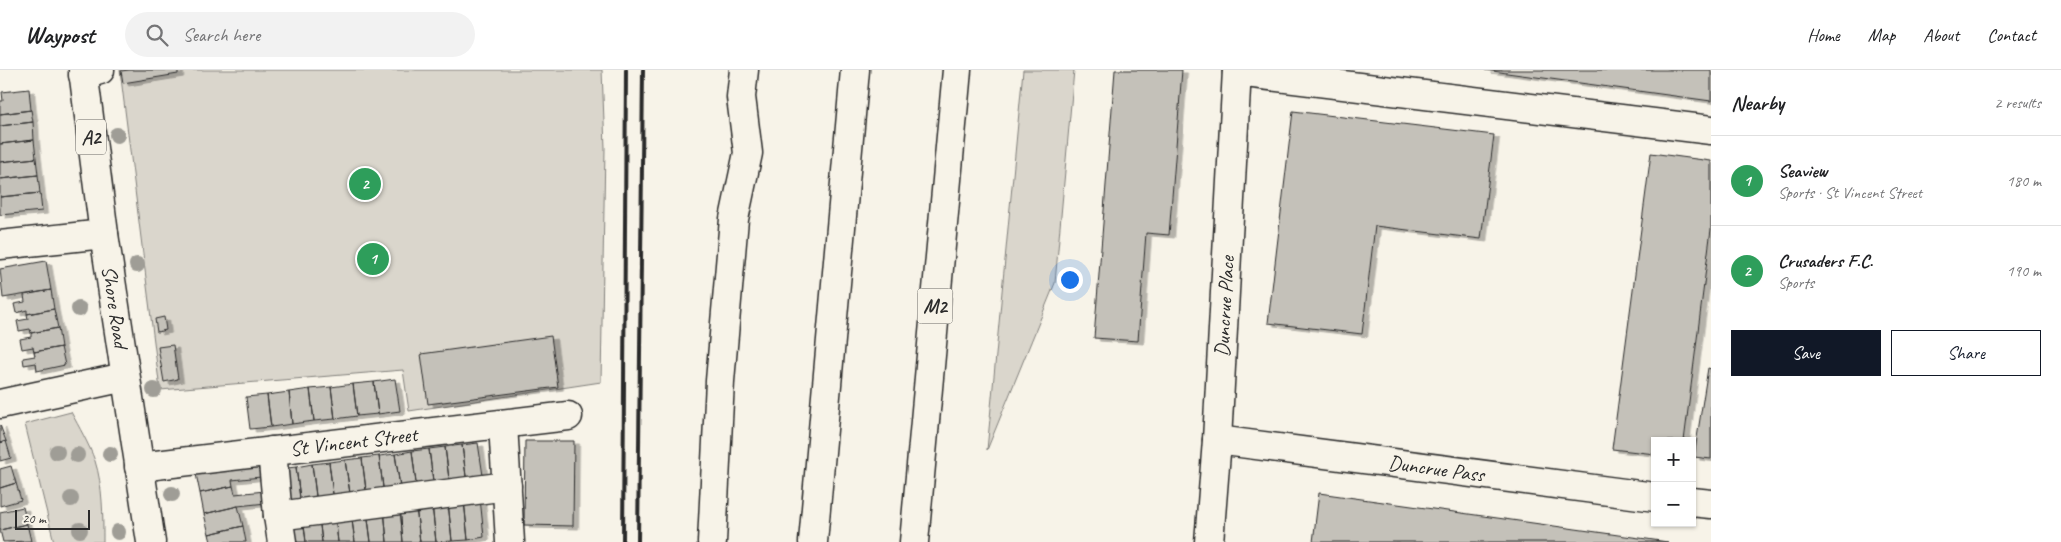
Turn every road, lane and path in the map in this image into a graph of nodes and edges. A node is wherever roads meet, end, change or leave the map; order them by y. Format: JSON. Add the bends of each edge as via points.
{"nodes":[{"id":1,"x":744,"y":70,"type":"edge"},
{"id":2,"x":855,"y":70,"type":"edge"},
{"id":3,"x":957,"y":70,"type":"edge"},
{"id":4,"x":1237,"y":71,"type":"edge"},
{"id":5,"x":89,"y":72,"type":"edge"},
{"id":6,"x":1711,"y":130,"type":"edge"},
{"id":7,"x":104,"y":234,"type":"junction"},
{"id":8,"x":0,"y":245,"type":"edge"},
{"id":9,"x":125,"y":377,"type":"junction"},
{"id":10,"x":0,"y":404,"type":"edge"},
{"id":11,"x":568,"y":416,"type":"dead end"},
{"id":12,"x":503,"y":424,"type":"junction"},
{"id":13,"x":1217,"y":440,"type":"junction"},
{"id":14,"x":272,"y":451,"type":"junction"},
{"id":15,"x":139,"y":466,"type":"junction"},
{"id":16,"x":507,"y":486,"type":"junction"},
{"id":17,"x":1651,"y":496,"type":"edge"},
{"id":18,"x":1696,"y":502,"type":"edge"},
{"id":19,"x":1711,"y":504,"type":"edge"},
{"id":20,"x":280,"y":529,"type":"edge"},
{"id":21,"x":151,"y":542,"type":"edge"},
{"id":22,"x":510,"y":542,"type":"edge"},
{"id":23,"x":712,"y":542,"type":"edge"},
{"id":24,"x":813,"y":542,"type":"edge"},
{"id":25,"x":914,"y":542,"type":"edge"},
{"id":26,"x":1209,"y":542,"type":"edge"}],
"edges":[{"from":1,"to":23,"type":"main road","via":[[740,97],[748,153],[732,238],[720,381]]},
{"from":2,"to":24,"type":"main road"},
{"from":3,"to":25,"type":"main road","number":"M2"},
{"from":4,"to":6,"type":"main road"},
{"from":4,"to":13,"type":"main road","name":"Duncrue Place"},
{"from":5,"to":7,"type":"main road","name":"Shore Road","number":"A2"},
{"from":7,"to":8,"type":"main road"},
{"from":7,"to":9,"type":"main road","name":"Shore Road","number":"A2"},
{"from":9,"to":10,"type":"main road"},
{"from":9,"to":15,"type":"main road","name":"Shore Road","number":"A2"},
{"from":11,"to":12,"type":"main road","name":"St Vincent Street"},
{"from":12,"to":14,"type":"main road","name":"St Vincent Street"},
{"from":12,"to":16,"type":"main road"},
{"from":13,"to":17,"type":"main road","name":"Duncrue Pass"},
{"from":13,"to":26,"type":"main road","name":"Duncrue Place"},
{"from":14,"to":15,"type":"main road","name":"St Vincent Street"},
{"from":14,"to":20,"type":"main road"},
{"from":15,"to":21,"type":"main road","name":"Shore Road","number":"A2"},
{"from":16,"to":20,"type":"main road"},
{"from":16,"to":22,"type":"main road"},
{"from":18,"to":19,"type":"main road"}]}
